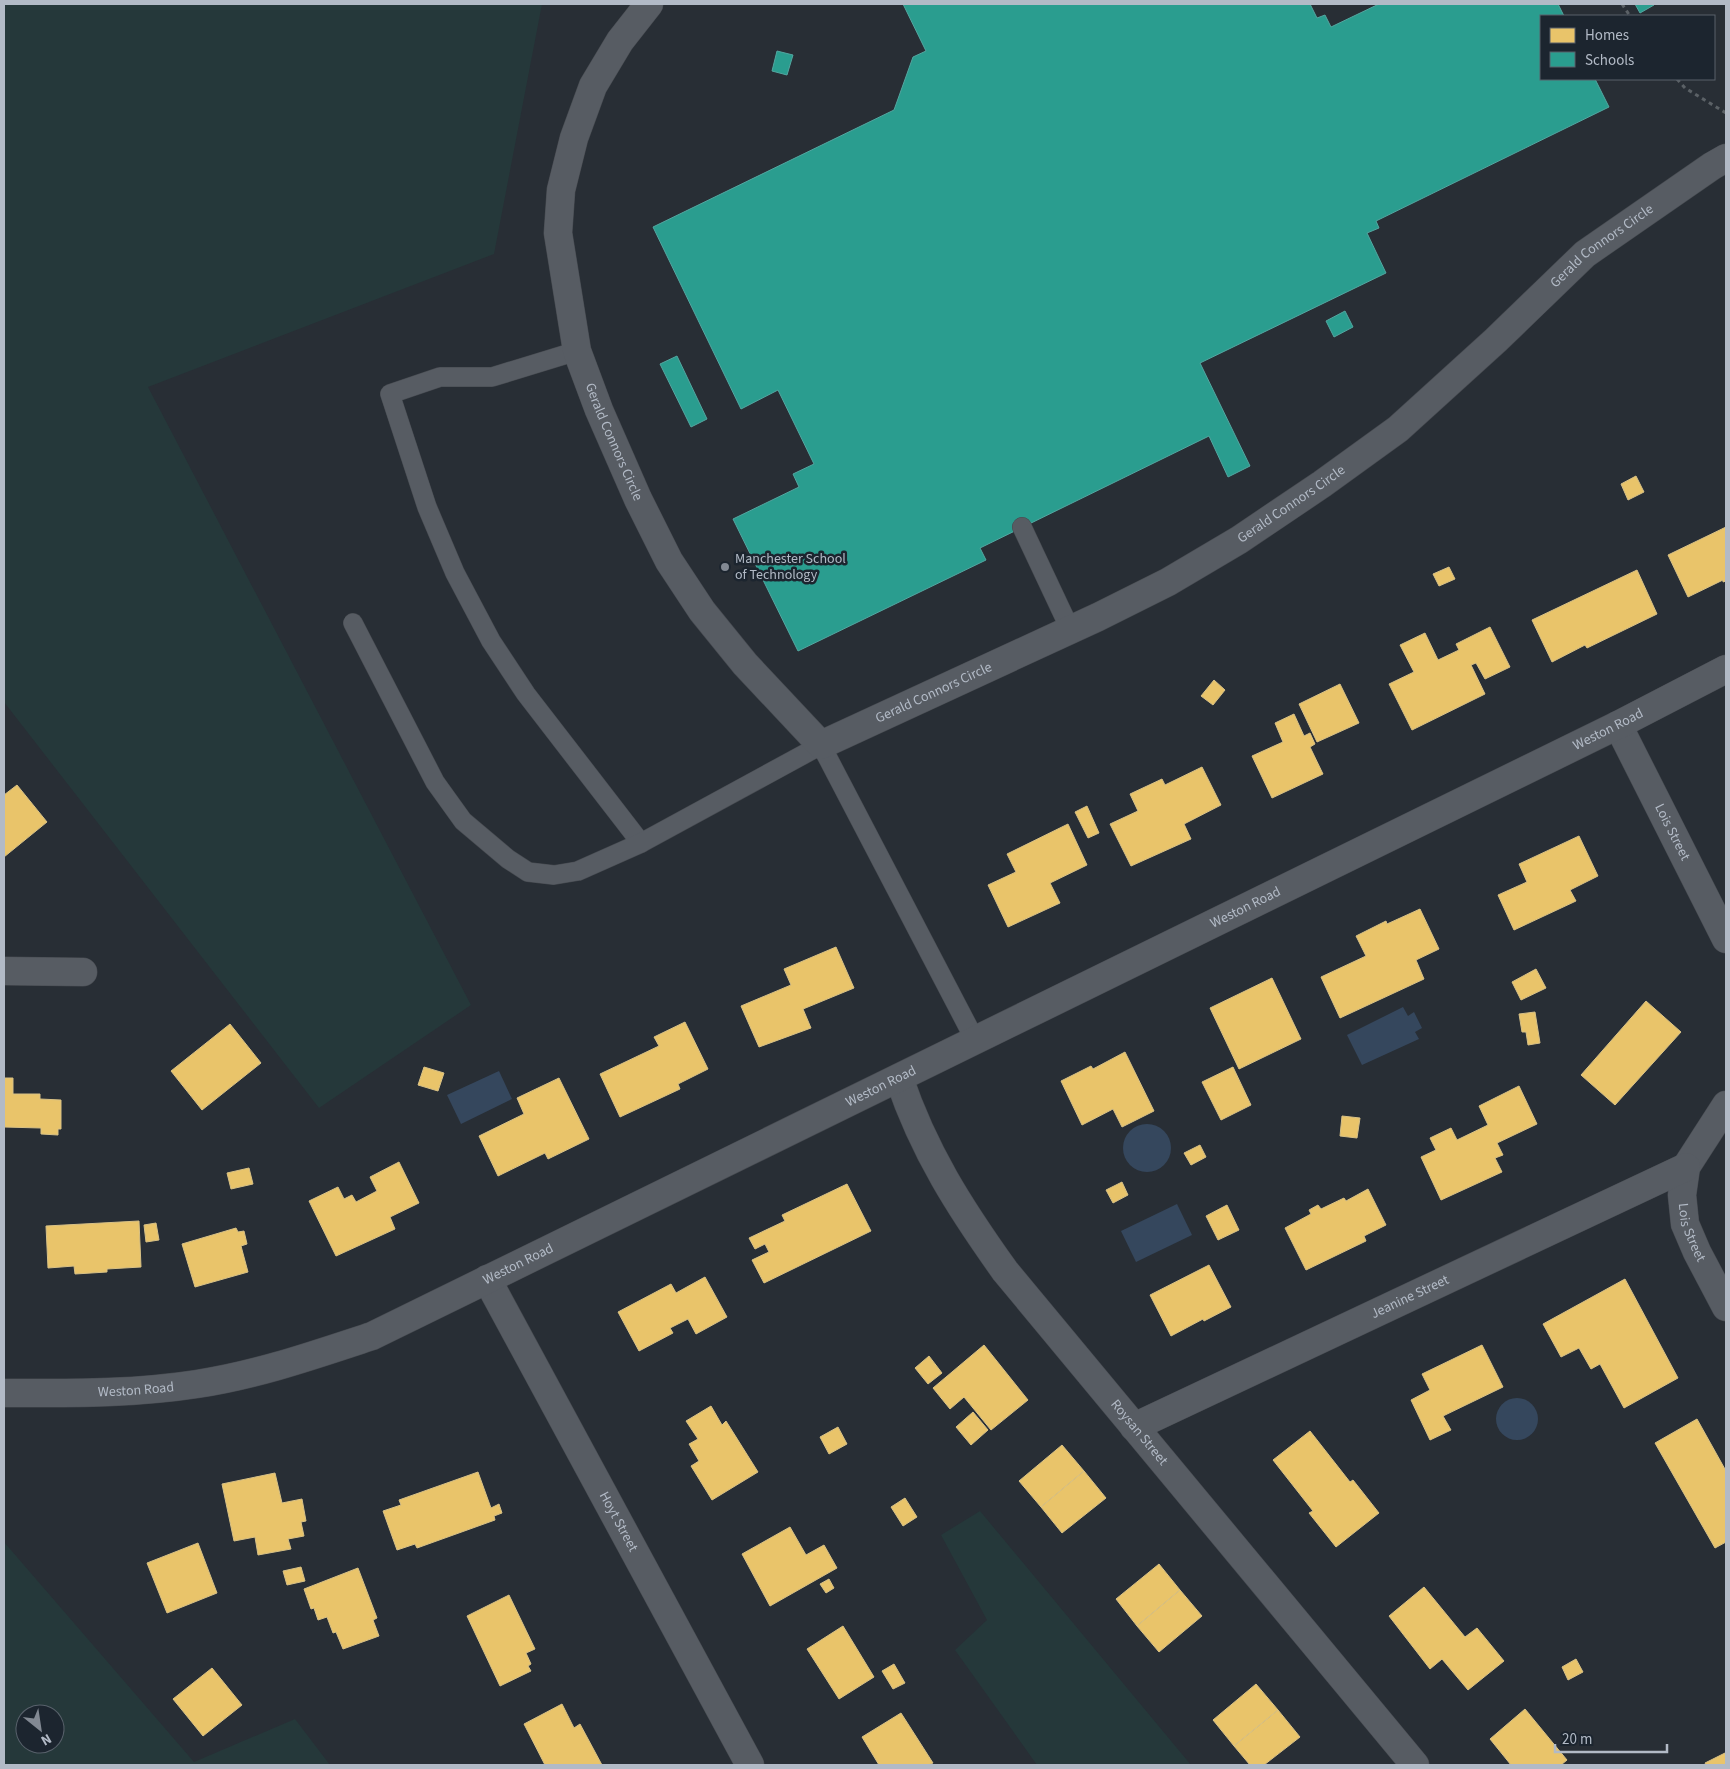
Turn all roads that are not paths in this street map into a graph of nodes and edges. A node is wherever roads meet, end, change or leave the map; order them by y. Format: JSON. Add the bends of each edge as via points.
{"nodes":[{"id":1,"x":649,"y":4,"type":"edge"},
{"id":2,"x":1726,"y":158,"type":"edge"},
{"id":3,"x":577,"y":351,"type":"junction"},
{"id":4,"x":1022,"y":527,"type":"dead end"},
{"id":5,"x":353,"y":623,"type":"dead end"},
{"id":6,"x":1070,"y":629,"type":"junction"},
{"id":7,"x":1726,"y":669,"type":"edge"},
{"id":8,"x":1618,"y":725,"type":"junction"},
{"id":9,"x":822,"y":746,"type":"junction"},
{"id":10,"x":641,"y":843,"type":"junction"},
{"id":11,"x":1726,"y":939,"type":"edge"},
{"id":12,"x":4,"y":971,"type":"edge"},
{"id":13,"x":83,"y":972,"type":"dead end"},
{"id":14,"x":975,"y":1040,"type":"junction"},
{"id":15,"x":899,"y":1078,"type":"junction"},
{"id":16,"x":1726,"y":1104,"type":"edge"},
{"id":17,"x":1686,"y":1167,"type":"junction"},
{"id":18,"x":487,"y":1279,"type":"junction"},
{"id":19,"x":1726,"y":1307,"type":"edge"},
{"id":20,"x":4,"y":1394,"type":"edge"},
{"id":21,"x":1134,"y":1426,"type":"junction"},
{"id":22,"x":750,"y":1765,"type":"edge"},
{"id":23,"x":1415,"y":1765,"type":"edge"}],
"edges":[{"from":1,"to":3,"type":"street","name":"Gerald Connors Circle","via":[[620,41],[593,86],[574,138],[561,190],[558,233]]},
{"from":2,"to":6,"type":"street","name":"Gerald Connors Circle","via":[[1585,254],[1398,429],[1322,484],[1239,540],[1168,582]]},
{"from":3,"to":9,"type":"street","name":"Gerald Connors Circle","via":[[599,410],[669,561],[702,611],[745,664]]},
{"from":3,"to":10,"type":"lane","via":[[492,377],[440,377],[390,394],[427,507],[455,573],[492,641],[526,694]]},
{"from":4,"to":6,"type":"lane"},
{"from":5,"to":10,"type":"lane","via":[[435,782],[464,821],[508,859],[528,872],[554,875],[578,872]]},
{"from":6,"to":9,"type":"street","name":"Gerald Connors Circle"},
{"from":7,"to":8,"type":"street","name":"Weston Road"},
{"from":8,"to":11,"type":"street","name":"Lois Street"},
{"from":8,"to":14,"type":"street","name":"Weston Road"},
{"from":9,"to":10,"type":"lane"},
{"from":9,"to":14,"type":"lane"},
{"from":12,"to":13,"type":"street"},
{"from":14,"to":15,"type":"street","name":"Weston Road"},
{"from":15,"to":18,"type":"street","name":"Weston Road"},
{"from":15,"to":21,"type":"street","name":"Roysan Street","via":[[923,1141],[977,1232],[1005,1271]]},
{"from":16,"to":17,"type":"street","name":"Lois Street"},
{"from":17,"to":19,"type":"street","name":"Lois Street","via":[[1682,1195],[1685,1224]]},
{"from":17,"to":21,"type":"street","name":"Jeanine Street"},
{"from":18,"to":20,"type":"street","name":"Weston Road","via":[[372,1336],[284,1365],[197,1384],[111,1392]]},
{"from":18,"to":22,"type":"street","name":"Hoyt Street"},
{"from":21,"to":23,"type":"street","name":"Roysan Street"}]}
